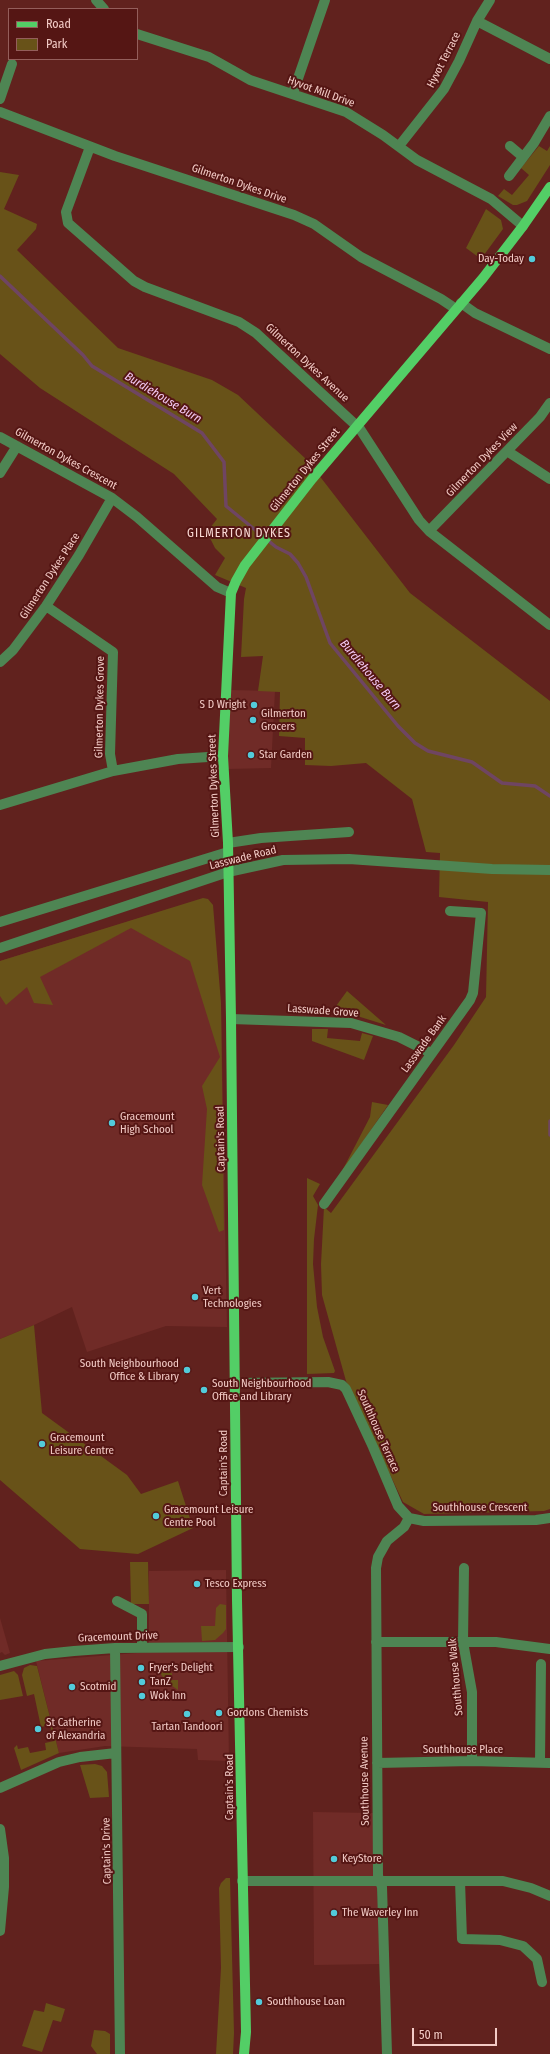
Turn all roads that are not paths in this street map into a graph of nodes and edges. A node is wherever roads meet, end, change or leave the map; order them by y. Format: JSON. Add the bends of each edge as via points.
{"nodes":[{"id":1,"x":96,"y":0,"type":"edge"},
{"id":2,"x":325,"y":0,"type":"edge"},
{"id":3,"x":490,"y":0,"type":"edge"},
{"id":4,"x":103,"y":8,"type":"edge"},
{"id":5,"x":477,"y":21,"type":"junction"},
{"id":6,"x":138,"y":34,"type":"edge"},
{"id":7,"x":550,"y":59,"type":"edge"},
{"id":8,"x":12,"y":64,"type":"dead end"},
{"id":9,"x":293,"y":93,"type":"junction"},
{"id":10,"x":0,"y":99,"type":"edge"},
{"id":11,"x":0,"y":112,"type":"edge"},
{"id":12,"x":550,"y":116,"type":"edge"},
{"id":13,"x":398,"y":146,"type":"junction"},
{"id":14,"x":510,"y":146,"type":"dead end"},
{"id":15,"x":90,"y":147,"type":"junction"},
{"id":16,"x":523,"y":157,"type":"junction"},
{"id":17,"x":509,"y":176,"type":"dead end"},
{"id":18,"x":550,"y":187,"type":"edge"},
{"id":19,"x":524,"y":226,"type":"junction"},
{"id":20,"x":459,"y":306,"type":"junction"},
{"id":21,"x":550,"y":349,"type":"edge"},
{"id":22,"x":550,"y":404,"type":"edge"},
{"id":23,"x":356,"y":425,"type":"junction"},
{"id":24,"x":0,"y":437,"type":"edge"},
{"id":25,"x":17,"y":446,"type":"junction"},
{"id":26,"x":507,"y":451,"type":"junction"},
{"id":27,"x":0,"y":473,"type":"edge"},
{"id":28,"x":550,"y":479,"type":"edge"},
{"id":29,"x":112,"y":498,"type":"junction"},
{"id":30,"x":429,"y":531,"type":"junction"},
{"id":31,"x":231,"y":593,"type":"junction"},
{"id":32,"x":46,"y":606,"type":"junction"},
{"id":33,"x":550,"y":625,"type":"edge"},
{"id":34,"x":0,"y":662,"type":"edge"},
{"id":35,"x":223,"y":756,"type":"junction"},
{"id":36,"x":113,"y":771,"type":"junction"},
{"id":37,"x":0,"y":805,"type":"edge"},
{"id":38,"x":349,"y":832,"type":"dead end"},
{"id":39,"x":228,"y":847,"type":"junction"},
{"id":40,"x":550,"y":870,"type":"edge"},
{"id":41,"x":228,"y":872,"type":"junction"},
{"id":42,"x":450,"y":911,"type":"dead end"},
{"id":43,"x":0,"y":922,"type":"edge"},
{"id":44,"x":0,"y":948,"type":"edge"},
{"id":45,"x":232,"y":1019,"type":"junction"},
{"id":46,"x":431,"y":1053,"type":"junction"},
{"id":47,"x":324,"y":1199,"type":"dead end"},
{"id":48,"x":235,"y":1383,"type":"junction"},
{"id":49,"x":409,"y":1518,"type":"junction"},
{"id":50,"x":550,"y":1518,"type":"edge"},
{"id":51,"x":464,"y":1568,"type":"dead end"},
{"id":52,"x":117,"y":1601,"type":"dead end"},
{"id":53,"x":376,"y":1642,"type":"junction"},
{"id":54,"x":463,"y":1642,"type":"junction"},
{"id":55,"x":239,"y":1647,"type":"junction"},
{"id":56,"x":115,"y":1648,"type":"junction"},
{"id":57,"x":142,"y":1648,"type":"junction"},
{"id":58,"x":550,"y":1649,"type":"edge"},
{"id":59,"x":541,"y":1664,"type":"dead end"},
{"id":60,"x":0,"y":1666,"type":"edge"},
{"id":61,"x":116,"y":1753,"type":"junction"},
{"id":62,"x":472,"y":1761,"type":"junction"},
{"id":63,"x":377,"y":1762,"type":"junction"},
{"id":64,"x":545,"y":1762,"type":"edge"},
{"id":65,"x":0,"y":1788,"type":"edge"},
{"id":66,"x":0,"y":1829,"type":"edge"},
{"id":67,"x":242,"y":1881,"type":"junction"},
{"id":68,"x":380,"y":1881,"type":"junction"},
{"id":69,"x":460,"y":1881,"type":"junction"},
{"id":70,"x":550,"y":1896,"type":"edge"},
{"id":71,"x":0,"y":1931,"type":"edge"},
{"id":72,"x":542,"y":1982,"type":"dead end"},
{"id":73,"x":120,"y":2054,"type":"edge"},
{"id":74,"x":244,"y":2054,"type":"edge"},
{"id":75,"x":387,"y":2054,"type":"edge"}],
"edges":[{"from":1,"to":4,"type":"street"},
{"from":2,"to":9,"type":"street"},
{"from":3,"to":5,"type":"street","name":"Hyvot Terrace"},
{"from":5,"to":7,"type":"street"},
{"from":5,"to":13,"type":"street","name":"Hyvot Terrace","via":[[444,89]]},
{"from":6,"to":9,"type":"street","name":"Hyvot Mill Drive","via":[[209,57],[250,80]]},
{"from":8,"to":10,"type":"street"},
{"from":9,"to":13,"type":"street","name":"Hyvot Mill Drive","via":[[346,112]]},
{"from":11,"to":15,"type":"street","name":"Gilmerton Dykes Drive"},
{"from":12,"to":16,"type":"street"},
{"from":13,"to":19,"type":"street","name":"Hyvot Mill Drive","via":[[417,160],[491,199]]},
{"from":14,"to":16,"type":"street"},
{"from":15,"to":20,"type":"street","name":"Gilmerton Dykes Drive","via":[[294,215],[314,224],[361,257]]},
{"from":15,"to":23,"type":"street","name":"Gilmerton Dykes Avenue","via":[[66,212],[68,223],[134,281],[248,326]]},
{"from":16,"to":17,"type":"street"},
{"from":18,"to":19,"type":"main road","name":"Gilmerton Dykes Street"},
{"from":19,"to":20,"type":"main road","name":"Gilmerton Dykes Street"},
{"from":20,"to":21,"type":"street","name":"Gilmerton Dykes Drive"},
{"from":20,"to":23,"type":"main road","name":"Gilmerton Dykes Street"},
{"from":22,"to":26,"type":"street","name":"Gilmerton Dykes View"},
{"from":23,"to":30,"type":"street","name":"Gilmerton Dykes Avenue"},
{"from":23,"to":31,"type":"main road","name":"Gilmerton Dykes Street","via":[[245,565]]},
{"from":24,"to":25,"type":"street","name":"Gilmerton Dykes Crescent"},
{"from":25,"to":27,"type":"street"},
{"from":25,"to":29,"type":"street","name":"Gilmerton Dykes Crescent"},
{"from":26,"to":28,"type":"street"},
{"from":26,"to":30,"type":"street","name":"Gilmerton Dykes View"},
{"from":29,"to":31,"type":"street","name":"Gilmerton Dykes Crescent","via":[[217,587]]},
{"from":29,"to":32,"type":"street","name":"Gilmerton Dykes Place"},
{"from":30,"to":33,"type":"street","name":"Gilmerton Dykes Avenue"},
{"from":31,"to":35,"type":"main road","name":"Gilmerton Dykes Street"},
{"from":32,"to":34,"type":"street","name":"Gilmerton Dykes Place","via":[[29,630]]},
{"from":32,"to":36,"type":"street","name":"Gilmerton Dykes Grove","via":[[113,652],[110,754]]},
{"from":35,"to":36,"type":"street","via":[[178,759]]},
{"from":35,"to":39,"type":"main road","name":"Gilmerton Dykes Street"},
{"from":36,"to":37,"type":"street"},
{"from":38,"to":39,"type":"street","name":"Lasswade Road","via":[[261,838]]},
{"from":39,"to":41,"type":"main road","name":"Gilmerton Dykes Street"},
{"from":39,"to":43,"type":"street","name":"Lasswade Road"},
{"from":40,"to":41,"type":"street","name":"Lasswade Road","via":[[305,858],[269,862]]},
{"from":41,"to":44,"type":"street","name":"Lasswade Road"},
{"from":41,"to":45,"type":"main road","name":"Captain's Road"},
{"from":42,"to":46,"type":"street","name":"Lasswade Bank","via":[[481,913],[474,985],[470,1000]]},
{"from":45,"to":46,"type":"street","name":"Lasswade Grove","via":[[351,1023],[399,1037]]},
{"from":45,"to":48,"type":"main road","name":"Captain's Road"},
{"from":46,"to":47,"type":"street","name":"Lasswade Bank"},
{"from":48,"to":49,"type":"street","name":"Southhouse Terrace","via":[[328,1382],[342,1385],[373,1447],[398,1506]]},
{"from":48,"to":55,"type":"main road","name":"Captain's Road"},
{"from":49,"to":50,"type":"street","name":"Southhouse Crescent","via":[[424,1521]]},
{"from":49,"to":53,"type":"street","name":"Southhouse Avenue","via":[[404,1527],[387,1541],[378,1557]]},
{"from":51,"to":54,"type":"street","name":"Southhouse Walk"},
{"from":52,"to":57,"type":"street","via":[[142,1614]]},
{"from":53,"to":54,"type":"street"},
{"from":53,"to":63,"type":"street","name":"Southhouse Avenue"},
{"from":54,"to":58,"type":"street","via":[[496,1642]]},
{"from":54,"to":62,"type":"street","name":"Southhouse Walk","via":[[472,1692]]},
{"from":55,"to":57,"type":"street","name":"Gracemount Drive"},
{"from":55,"to":67,"type":"main road","name":"Captain's Road"},
{"from":56,"to":57,"type":"street","name":"Gracemount Drive"},
{"from":56,"to":60,"type":"street","name":"Gracemount Drive","via":[[45,1654]]},
{"from":56,"to":61,"type":"street","name":"Captain's Drive"},
{"from":59,"to":64,"type":"street"},
{"from":61,"to":65,"type":"street","via":[[59,1762]]},
{"from":61,"to":73,"type":"street","name":"Captain's Drive"},
{"from":62,"to":63,"type":"street","name":"Southhouse Place"},
{"from":62,"to":64,"type":"street","name":"Southhouse Place"},
{"from":63,"to":68,"type":"street","name":"Southhouse Avenue"},
{"from":66,"to":71,"type":"street","via":[[4,1887]]},
{"from":67,"to":68,"type":"street"},
{"from":67,"to":74,"type":"main road","name":"Captain's Road","via":[[246,2032]]},
{"from":68,"to":69,"type":"street"},
{"from":68,"to":75,"type":"street","name":"Southhouse Avenue"},
{"from":69,"to":70,"type":"street","via":[[503,1881],[532,1888]]},
{"from":69,"to":72,"type":"street","via":[[462,1939],[500,1940],[523,1946],[537,1959]]}]}
